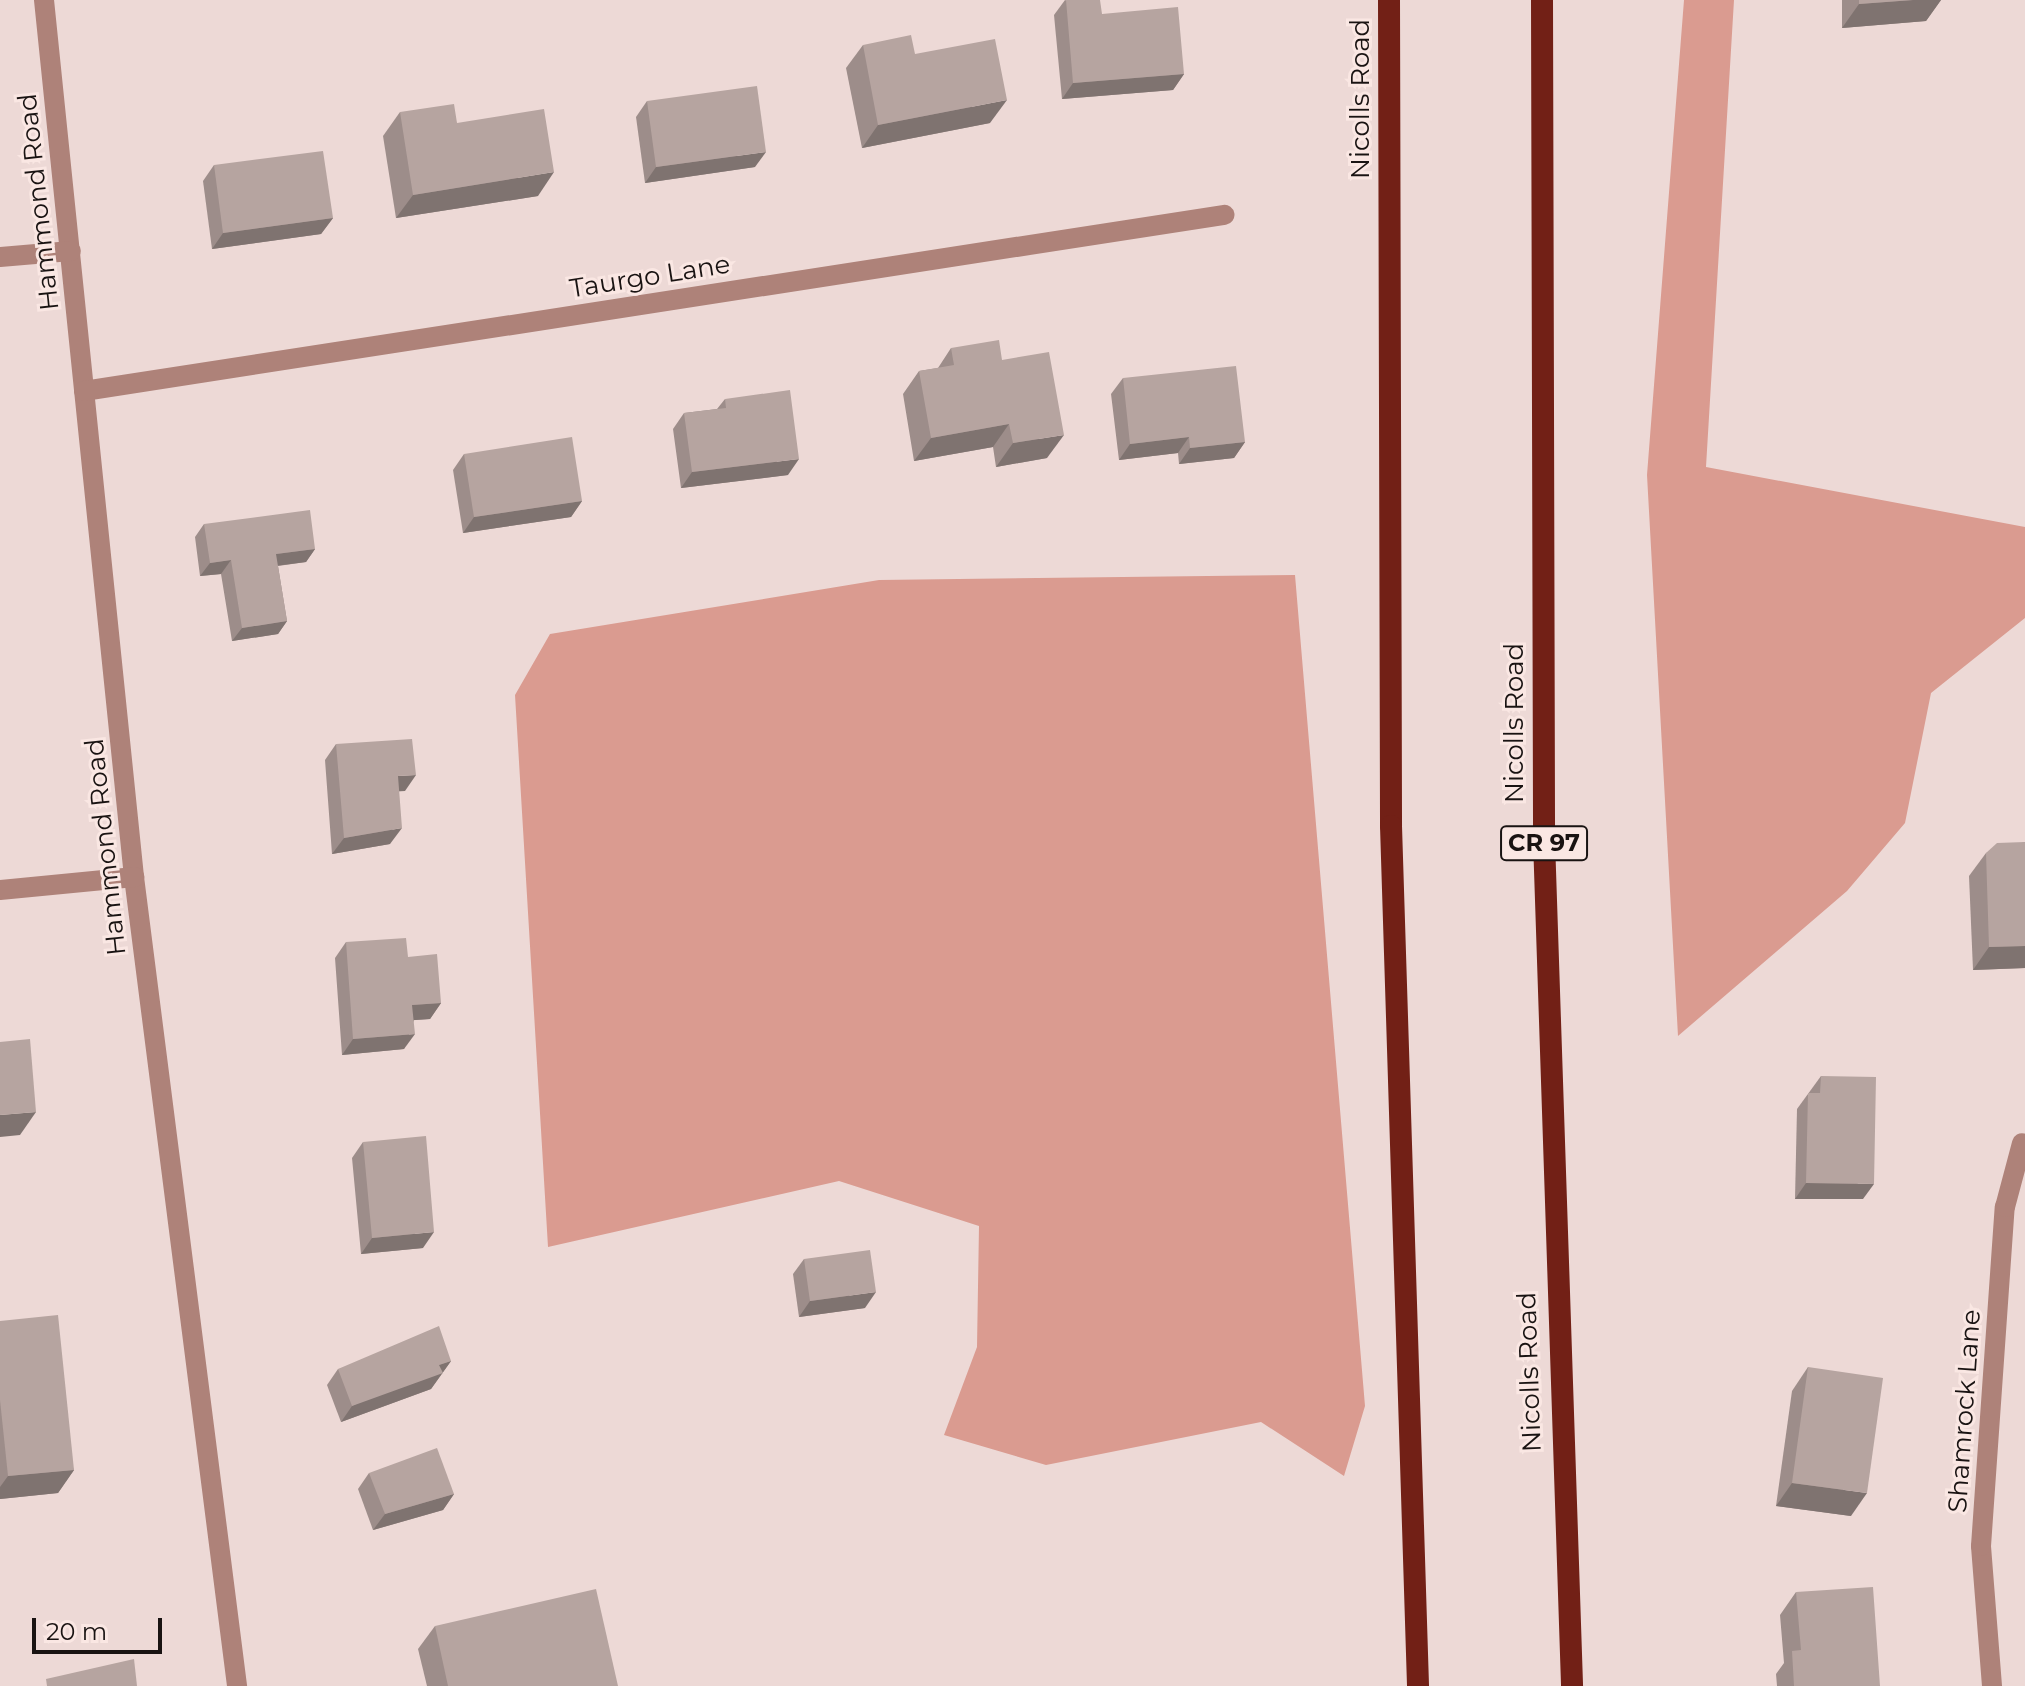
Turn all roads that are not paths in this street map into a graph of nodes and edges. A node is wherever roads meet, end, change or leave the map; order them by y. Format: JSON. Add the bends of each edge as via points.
{"nodes":[{"id":1,"x":44,"y":0,"type":"edge"},
{"id":2,"x":1389,"y":0,"type":"edge"},
{"id":3,"x":1542,"y":0,"type":"edge"},
{"id":4,"x":1224,"y":215,"type":"dead end"},
{"id":5,"x":71,"y":251,"type":"junction"},
{"id":6,"x":0,"y":257,"type":"edge"},
{"id":7,"x":84,"y":391,"type":"junction"},
{"id":8,"x":134,"y":877,"type":"junction"},
{"id":9,"x":0,"y":890,"type":"edge"},
{"id":10,"x":2022,"y":1143,"type":"dead end"},
{"id":11,"x":237,"y":1686,"type":"edge"},
{"id":12,"x":1418,"y":1686,"type":"edge"},
{"id":13,"x":1572,"y":1686,"type":"edge"},
{"id":14,"x":1992,"y":1686,"type":"edge"}],
"edges":[{"from":1,"to":5,"type":"street","name":"Hammond Road"},
{"from":2,"to":12,"type":"highway","name":"Nicolls Road","via":[[1391,826]]},
{"from":3,"to":13,"type":"highway","name":"Nicolls Road","number":"CR 97","via":[[1544,856]]},
{"from":4,"to":7,"type":"street","name":"Taurgo Lane"},
{"from":5,"to":6,"type":"street"},
{"from":5,"to":7,"type":"street","name":"Hammond Road"},
{"from":7,"to":8,"type":"street","name":"Hammond Road"},
{"from":8,"to":9,"type":"street"},
{"from":8,"to":11,"type":"street","name":"Hammond Road"},
{"from":10,"to":14,"type":"street","name":"Shamrock Lane","via":[[2005,1207],[1981,1546]]}]}
